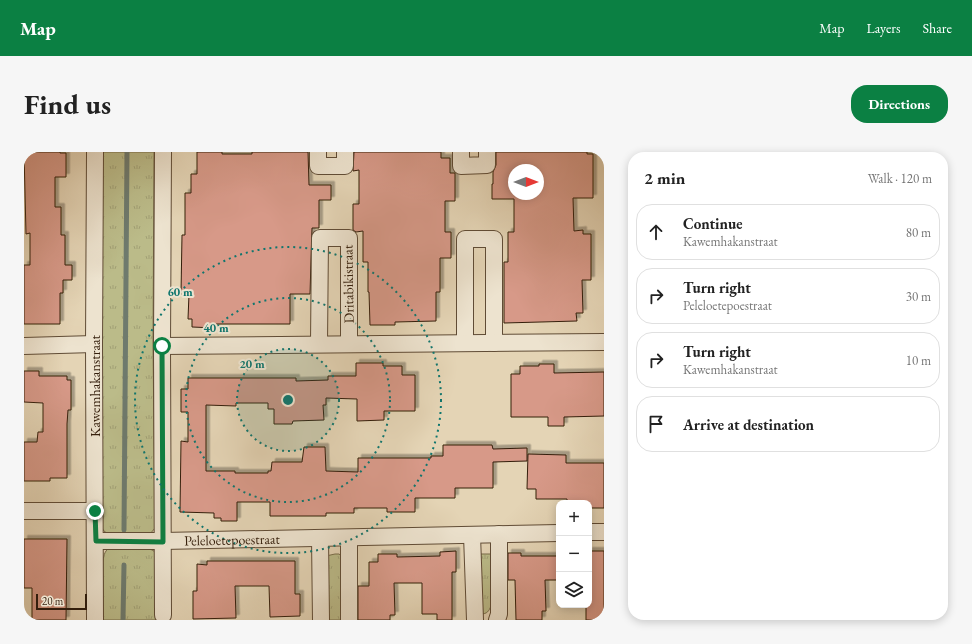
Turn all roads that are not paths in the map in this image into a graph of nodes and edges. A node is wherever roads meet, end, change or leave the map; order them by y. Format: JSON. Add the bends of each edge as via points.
{"nodes":[{"id":1,"x":95,"y":152,"type":"edge"},
{"id":2,"x":163,"y":152,"type":"edge"},
{"id":3,"x":318,"y":152,"type":"edge"},
{"id":4,"x":345,"y":152,"type":"edge"},
{"id":5,"x":461,"y":152,"type":"edge"},
{"id":6,"x":486,"y":152,"type":"edge"},
{"id":7,"x":604,"y":342,"type":"edge"},
{"id":8,"x":465,"y":343,"type":"junction"},
{"id":9,"x":494,"y":343,"type":"junction"},
{"id":10,"x":94,"y":344,"type":"junction"},
{"id":11,"x":319,"y":344,"type":"junction"},
{"id":12,"x":349,"y":344,"type":"junction"},
{"id":13,"x":24,"y":346,"type":"edge"},
{"id":14,"x":162,"y":346,"type":"junction"},
{"id":15,"x":24,"y":511,"type":"edge"},
{"id":16,"x":95,"y":511,"type":"junction"},
{"id":17,"x":592,"y":532,"type":"edge"},
{"id":18,"x":604,"y":532,"type":"edge"},
{"id":19,"x":556,"y":533,"type":"edge"},
{"id":20,"x":499,"y":534,"type":"junction"},
{"id":21,"x":472,"y":535,"type":"junction"},
{"id":22,"x":320,"y":538,"type":"junction"},
{"id":23,"x":350,"y":538,"type":"junction"},
{"id":24,"x":96,"y":541,"type":"junction"},
{"id":25,"x":163,"y":542,"type":"junction"},
{"id":26,"x":163,"y":616,"type":"dead end"},
{"id":27,"x":95,"y":620,"type":"edge"},
{"id":28,"x":321,"y":620,"type":"edge"},
{"id":29,"x":349,"y":620,"type":"edge"},
{"id":30,"x":475,"y":620,"type":"edge"},
{"id":31,"x":497,"y":620,"type":"edge"}],
"edges":[{"from":1,"to":10,"type":"street","name":"Kawemhakanstraat"},
{"from":2,"to":14,"type":"street"},
{"from":3,"to":4,"type":"street","via":[[318,166],[345,166]]},
{"from":5,"to":6,"type":"street","via":[[461,166],[487,165]]},
{"from":7,"to":9,"type":"street","name":"Dritabikistraat"},
{"from":8,"to":9,"type":"street","name":"Dritabikistraat"},
{"from":8,"to":9,"type":"street","via":[[465,239],[494,239]]},
{"from":8,"to":12,"type":"street","name":"Dritabikistraat"},
{"from":10,"to":13,"type":"street"},
{"from":10,"to":16,"type":"street","name":"Kawemhakanstraat"},
{"from":11,"to":12,"type":"street","name":"Dritabikistraat"},
{"from":11,"to":12,"type":"street","name":"Dritabikistraat","via":[[320,238],[349,238]]},
{"from":11,"to":14,"type":"street","name":"Dritabikistraat"},
{"from":14,"to":25,"type":"street"},
{"from":15,"to":16,"type":"street"},
{"from":16,"to":24,"type":"street","name":"Kawemhakanstraat"},
{"from":17,"to":18,"type":"street"},
{"from":19,"to":20,"type":"street","name":"Peleloetepoestraat"},
{"from":20,"to":21,"type":"street","name":"Peleloetepoestraat"},
{"from":20,"to":31,"type":"street"},
{"from":21,"to":23,"type":"street","name":"Peleloetepoestraat"},
{"from":21,"to":30,"type":"street"},
{"from":22,"to":23,"type":"street","name":"Peleloetepoestraat"},
{"from":22,"to":25,"type":"street","name":"Peleloetepoestraat"},
{"from":22,"to":28,"type":"street"},
{"from":23,"to":29,"type":"street"},
{"from":24,"to":25,"type":"street","name":"Peleloetepoestraat"},
{"from":24,"to":27,"type":"street","name":"Kawemhakanstraat"},
{"from":25,"to":26,"type":"street"}]}
